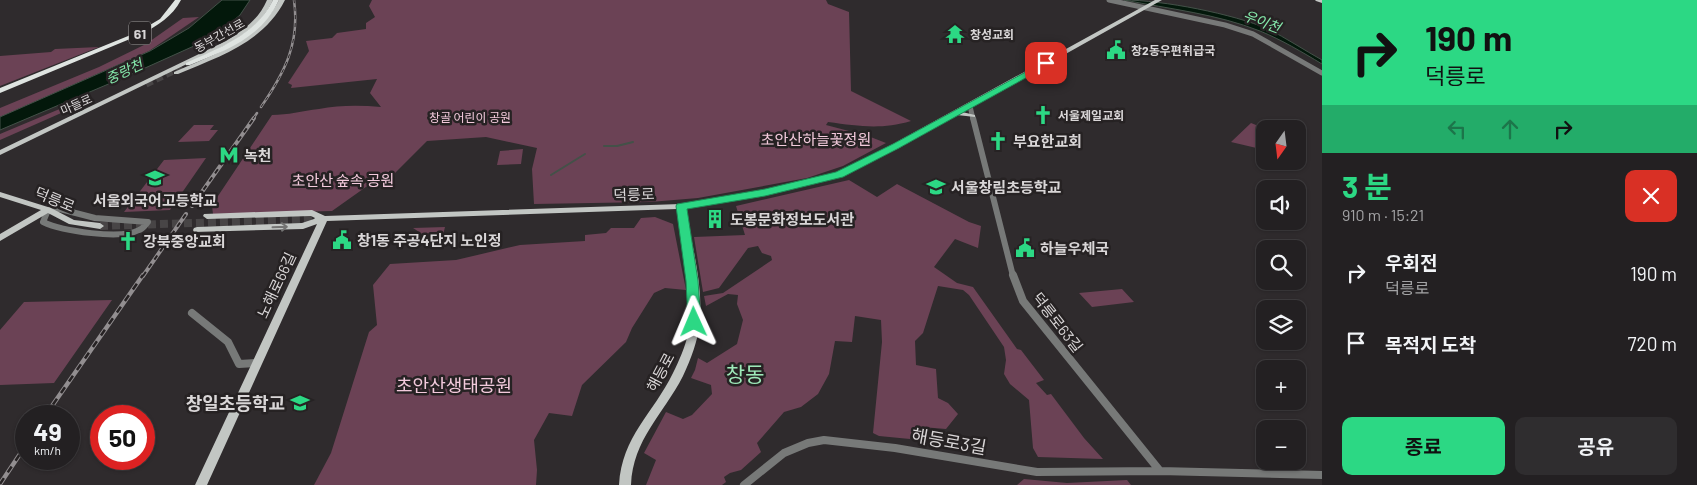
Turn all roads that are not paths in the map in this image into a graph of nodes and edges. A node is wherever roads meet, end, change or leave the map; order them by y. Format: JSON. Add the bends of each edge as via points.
{"nodes":[{"id":1,"x":172,"y":0,"type":"edge"},
{"id":2,"x":178,"y":0,"type":"edge"},
{"id":3,"x":270,"y":0,"type":"edge"},
{"id":4,"x":276,"y":0,"type":"edge"},
{"id":5,"x":281,"y":0,"type":"edge"},
{"id":6,"x":1108,"y":0,"type":"edge"},
{"id":7,"x":1159,"y":1,"type":"edge"},
{"id":8,"x":1146,"y":8,"type":"junction"},
{"id":9,"x":94,"y":53,"type":"junction"},
{"id":10,"x":73,"y":61,"type":"junction"},
{"id":11,"x":188,"y":64,"type":"tunnel mouth"},
{"id":12,"x":1322,"y":73,"type":"edge"},
{"id":13,"x":163,"y":76,"type":"junction"},
{"id":14,"x":0,"y":91,"type":"edge"},
{"id":15,"x":970,"y":106,"type":"junction"},
{"id":16,"x":957,"y":113,"type":"junction"},
{"id":17,"x":973,"y":116,"type":"junction"},
{"id":18,"x":0,"y":153,"type":"edge"},
{"id":19,"x":0,"y":194,"type":"edge"},
{"id":20,"x":681,"y":206,"type":"junction"},
{"id":21,"x":48,"y":210,"type":"junction"},
{"id":22,"x":244,"y":215,"type":"junction"},
{"id":23,"x":207,"y":216,"type":"dead end"},
{"id":24,"x":321,"y":219,"type":"junction"},
{"id":25,"x":100,"y":226,"type":"tunnel mouth"},
{"id":26,"x":236,"y":228,"type":"junction"},
{"id":27,"x":197,"y":230,"type":"dead end"},
{"id":28,"x":0,"y":238,"type":"edge"},
{"id":29,"x":192,"y":313,"type":"dead end"},
{"id":30,"x":256,"y":363,"type":"junction"},
{"id":31,"x":1160,"y":471,"type":"junction"},
{"id":32,"x":1322,"y":475,"type":"edge"},
{"id":33,"x":201,"y":485,"type":"edge"},
{"id":34,"x":625,"y":485,"type":"edge"},
{"id":35,"x":744,"y":485,"type":"edge"}],
"edges":[{"from":1,"to":9,"type":"highway","via":[[153,21]]},
{"from":2,"to":9,"type":"highway","number":"61","via":[[170,12],[154,25]]},
{"from":3,"to":13,"type":"main road","name":"마들로","via":[[260,17],[242,32]]},
{"from":4,"to":11,"type":"highway","name":"동부간선로","via":[[268,16],[254,29]]},
{"from":5,"to":13,"type":"main road","name":"마들로","via":[[270,21],[236,45]]},
{"from":6,"to":8,"type":"street"},
{"from":7,"to":8,"type":"main road","name":"덕릉로"},
{"from":8,"to":12,"type":"street","via":[[1253,34]]},
{"from":8,"to":15,"type":"main road","name":"덕릉로"},
{"from":9,"to":10,"type":"highway","number":"61"},
{"from":10,"to":14,"type":"highway","number":"61"},
{"from":10,"to":14,"type":"highway","number":"61"},
{"from":13,"to":18,"type":"main road","name":"마들로"},
{"from":15,"to":16,"type":"main road","name":"덕릉로"},
{"from":15,"to":17,"type":"street","name":"덕릉로63길"},
{"from":16,"to":17,"type":"main road"},
{"from":16,"to":20,"type":"main road","name":"덕릉로","via":[[840,174],[765,193]]},
{"from":17,"to":31,"type":"street","name":"덕릉로63길","via":[[1011,271],[1023,301]]},
{"from":19,"to":21,"type":"main road","name":"덕릉로"},
{"from":20,"to":24,"type":"main road","name":"덕릉로"},
{"from":20,"to":34,"type":"main road","name":"해등로","via":[[694,298],[693,332],[672,386],[637,438]]},
{"from":21,"to":21,"type":"street","via":[[43,222],[76,232],[130,234],[148,222]]},
{"from":21,"to":25,"type":"main road","name":"덕릉로","via":[[72,222]]},
{"from":21,"to":28,"type":"main road"},
{"from":22,"to":23,"type":"main road"},
{"from":22,"to":24,"type":"main road","via":[[312,213]]},
{"from":22,"to":26,"type":"main road","via":[[229,222],[229,226]]},
{"from":26,"to":24,"type":"main road","one_way":true,"via":[[303,226]]},
{"from":24,"to":30,"type":"main road","name":"노해로66길"},
{"from":26,"to":27,"type":"main road"},
{"from":29,"to":30,"type":"street","via":[[228,342],[239,364]]},
{"from":30,"to":33,"type":"main road","name":"노해로66길"},
{"from":31,"to":32,"type":"street","name":"해등로3길"},
{"from":31,"to":35,"type":"street","name":"해등로3길","via":[[1036,472],[895,448],[824,440],[784,453]]}]}
